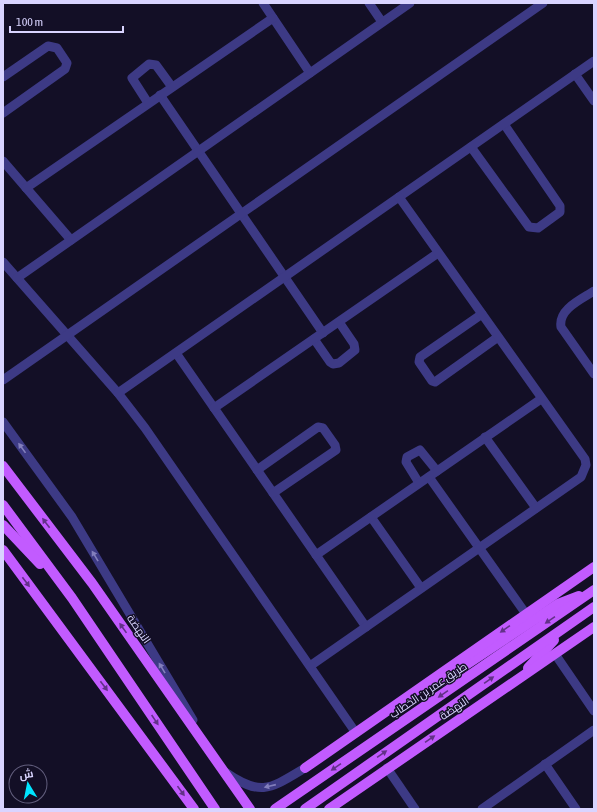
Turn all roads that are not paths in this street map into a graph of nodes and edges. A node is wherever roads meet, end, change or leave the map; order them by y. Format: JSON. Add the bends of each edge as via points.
{"nodes":[{"id":1,"x":263,"y":3,"type":"edge"},
{"id":2,"x":369,"y":3,"type":"edge"},
{"id":3,"x":410,"y":3,"type":"edge"},
{"id":4,"x":543,"y":3,"type":"edge"},
{"id":5,"x":273,"y":18,"type":"junction"},
{"id":6,"x":382,"y":22,"type":"junction"},
{"id":7,"x":594,"y":61,"type":"edge"},
{"id":8,"x":310,"y":73,"type":"junction"},
{"id":9,"x":575,"y":74,"type":"junction"},
{"id":10,"x":3,"y":77,"type":"edge"},
{"id":11,"x":172,"y":87,"type":"junction"},
{"id":12,"x":160,"y":95,"type":"junction"},
{"id":13,"x":594,"y":100,"type":"edge"},
{"id":14,"x":148,"y":104,"type":"junction"},
{"id":15,"x":3,"y":112,"type":"edge"},
{"id":16,"x":504,"y":124,"type":"junction"},
{"id":17,"x":471,"y":147,"type":"junction"},
{"id":18,"x":199,"y":151,"type":"junction"},
{"id":19,"x":3,"y":161,"type":"edge"},
{"id":20,"x":26,"y":188,"type":"junction"},
{"id":21,"x":399,"y":197,"type":"junction"},
{"id":22,"x":242,"y":214,"type":"junction"},
{"id":23,"x":71,"y":240,"type":"junction"},
{"id":24,"x":438,"y":253,"type":"junction"},
{"id":25,"x":3,"y":262,"type":"edge"},
{"id":26,"x":285,"y":277,"type":"junction"},
{"id":27,"x":17,"y":278,"type":"junction"},
{"id":28,"x":594,"y":290,"type":"edge"},
{"id":29,"x":482,"y":314,"type":"junction"},
{"id":30,"x":339,"y":322,"type":"junction"},
{"id":31,"x":323,"y":333,"type":"junction"},
{"id":32,"x":67,"y":336,"type":"junction"},
{"id":33,"x":498,"y":337,"type":"junction"},
{"id":34,"x":314,"y":339,"type":"junction"},
{"id":35,"x":176,"y":353,"type":"junction"},
{"id":36,"x":594,"y":374,"type":"edge"},
{"id":37,"x":3,"y":380,"type":"edge"},
{"id":38,"x":118,"y":393,"type":"junction"},
{"id":39,"x":541,"y":399,"type":"junction"},
{"id":40,"x":214,"y":408,"type":"junction"},
{"id":41,"x":3,"y":422,"type":"edge"},
{"id":42,"x":485,"y":437,"type":"junction"},
{"id":43,"x":3,"y":466,"type":"edge"},
{"id":44,"x":258,"y":470,"type":"junction"},
{"id":45,"x":433,"y":474,"type":"junction"},
{"id":46,"x":419,"y":483,"type":"junction"},
{"id":47,"x":273,"y":493,"type":"junction"},
{"id":48,"x":3,"y":505,"type":"edge"},
{"id":49,"x":536,"y":508,"type":"junction"},
{"id":50,"x":371,"y":516,"type":"junction"},
{"id":51,"x":3,"y":525,"type":"edge"},
{"id":52,"x":479,"y":549,"type":"junction"},
{"id":53,"x":3,"y":550,"type":"edge"},
{"id":54,"x":316,"y":555,"type":"junction"},
{"id":55,"x":594,"y":567,"type":"edge"},
{"id":56,"x":421,"y":588,"type":"junction"},
{"id":57,"x":594,"y":590,"type":"edge"},
{"id":58,"x":72,"y":598,"type":"junction"},
{"id":59,"x":594,"y":607,"type":"edge"},
{"id":60,"x":526,"y":614,"type":"junction"},
{"id":61,"x":568,"y":625,"type":"junction"},
{"id":62,"x":366,"y":627,"type":"junction"},
{"id":63,"x":594,"y":627,"type":"edge"},
{"id":64,"x":555,"y":654,"type":"junction"},
{"id":65,"x":310,"y":666,"type":"junction"},
{"id":66,"x":516,"y":681,"type":"junction"},
{"id":67,"x":594,"y":711,"type":"edge"},
{"id":68,"x":380,"y":716,"type":"junction"},
{"id":69,"x":594,"y":730,"type":"edge"},
{"id":70,"x":356,"y":732,"type":"junction"},
{"id":71,"x":546,"y":764,"type":"junction"},
{"id":72,"x":305,"y":768,"type":"joint"},
{"id":73,"x":387,"y":768,"type":"junction"},
{"id":74,"x":222,"y":769,"type":"junction"},
{"id":75,"x":348,"y":794,"type":"junction"},
{"id":76,"x":317,"y":800,"type":"junction"},
{"id":77,"x":494,"y":806,"type":"edge"},
{"id":78,"x":194,"y":809,"type":"edge"},
{"id":79,"x":215,"y":809,"type":"edge"},
{"id":80,"x":250,"y":809,"type":"edge"},
{"id":81,"x":275,"y":809,"type":"edge"},
{"id":82,"x":304,"y":809,"type":"edge"},
{"id":83,"x":328,"y":809,"type":"edge"},
{"id":84,"x":415,"y":809,"type":"edge"},
{"id":85,"x":482,"y":809,"type":"edge"},
{"id":86,"x":576,"y":809,"type":"edge"}],
"edges":[{"from":1,"to":5,"type":"street"},
{"from":2,"to":6,"type":"street"},
{"from":3,"to":6,"type":"street"},
{"from":4,"to":22,"type":"street"},
{"from":5,"to":8,"type":"street"},
{"from":5,"to":11,"type":"street"},
{"from":6,"to":8,"type":"street"},
{"from":7,"to":9,"type":"street"},
{"from":8,"to":18,"type":"street"},
{"from":9,"to":13,"type":"street"},
{"from":9,"to":16,"type":"street"},
{"from":10,"to":15,"type":"street","via":[[48,46],[57,48],[67,62],[65,69]]},
{"from":11,"to":12,"type":"street"},
{"from":11,"to":14,"type":"street","via":[[156,65],[149,64],[132,78]]},
{"from":12,"to":14,"type":"street"},
{"from":12,"to":18,"type":"street"},
{"from":14,"to":20,"type":"street"},
{"from":16,"to":17,"type":"street"},
{"from":16,"to":17,"type":"street","via":[[560,206],[560,212],[538,228],[529,227]]},
{"from":17,"to":21,"type":"street"},
{"from":18,"to":22,"type":"street"},
{"from":18,"to":23,"type":"street"},
{"from":19,"to":20,"type":"street"},
{"from":20,"to":23,"type":"street"},
{"from":21,"to":24,"type":"street"},
{"from":21,"to":26,"type":"street"},
{"from":22,"to":26,"type":"street"},
{"from":22,"to":32,"type":"street"},
{"from":23,"to":27,"type":"street"},
{"from":24,"to":29,"type":"street"},
{"from":24,"to":30,"type":"street"},
{"from":25,"to":27,"type":"street"},
{"from":26,"to":31,"type":"street"},
{"from":26,"to":35,"type":"street"},
{"from":27,"to":32,"type":"street"},
{"from":28,"to":36,"type":"street","via":[[563,312],[560,322]]},
{"from":29,"to":33,"type":"street"},
{"from":29,"to":33,"type":"street","via":[[420,357],[419,362],[432,381],[435,382]]},
{"from":30,"to":31,"type":"street"},
{"from":30,"to":34,"type":"street","via":[[354,344],[355,350],[339,363],[332,364]]},
{"from":31,"to":34,"type":"street"},
{"from":32,"to":37,"type":"street"},
{"from":32,"to":38,"type":"street"},
{"from":33,"to":39,"type":"street"},
{"from":34,"to":40,"type":"street"},
{"from":35,"to":38,"type":"street"},
{"from":35,"to":40,"type":"street"},
{"from":38,"to":65,"type":"street"},
{"from":39,"to":42,"type":"street"},
{"from":39,"to":49,"type":"street","via":[[585,459],[586,465],[581,477]]},
{"from":40,"to":44,"type":"street"},
{"from":74,"to":41,"type":"street","one_way":true,"via":[[72,517]]},
{"from":42,"to":45,"type":"street"},
{"from":42,"to":49,"type":"street"},
{"from":74,"to":43,"type":"main road","name":"النهضة","one_way":true,"via":[[92,583]]},
{"from":44,"to":47,"type":"street"},
{"from":44,"to":47,"type":"street","via":[[318,428],[323,428],[336,445],[336,450]]},
{"from":45,"to":46,"type":"street"},
{"from":45,"to":46,"type":"street","via":[[420,450],[406,457],[406,462]]},
{"from":45,"to":52,"type":"street"},
{"from":46,"to":50,"type":"street"},
{"from":47,"to":54,"type":"street"},
{"from":48,"to":58,"type":"main road"},
{"from":49,"to":52,"type":"street"},
{"from":50,"to":54,"type":"street"},
{"from":50,"to":56,"type":"street"},
{"from":51,"to":58,"type":"main road"},
{"from":52,"to":56,"type":"street"},
{"from":52,"to":60,"type":"street"},
{"from":53,"to":78,"type":"main road","one_way":true},
{"from":54,"to":62,"type":"street"},
{"from":55,"to":60,"type":"main road"},
{"from":56,"to":62,"type":"street"},
{"from":57,"to":68,"type":"main road","via":[[558,604],[414,699]]},
{"from":57,"to":81,"type":"main road","name":"طريق عمر بن الخطاب","one_way":true},
{"from":58,"to":79,"type":"main road","one_way":true},
{"from":59,"to":61,"type":"main road"},
{"from":60,"to":68,"type":"main road","one_way":true},
{"from":61,"to":66,"type":"main road"},
{"from":76,"to":61,"type":"main road","one_way":true},
{"from":62,"to":65,"type":"street"},
{"from":63,"to":64,"type":"main road","name":"النهضة"},
{"from":64,"to":66,"type":"main road","name":"النهضة"},
{"from":64,"to":67,"type":"street"},
{"from":65,"to":70,"type":"street"},
{"from":73,"to":66,"type":"main road","name":"النهضة","one_way":true},
{"from":68,"to":70,"type":"main road"},
{"from":69,"to":71,"type":"street"},
{"from":70,"to":72,"type":"main road"},
{"from":71,"to":77,"type":"street"},
{"from":71,"to":86,"type":"street"},
{"from":72,"to":74,"type":"street","one_way":true,"via":[[277,785],[261,788],[243,784]]},
{"from":73,"to":75,"type":"main road","name":"النهضة"},
{"from":73,"to":84,"type":"street"},
{"from":74,"to":80,"type":"main road","name":"النهضة"},
{"from":75,"to":76,"type":"main road"},
{"from":75,"to":83,"type":"main road","name":"النهضة"},
{"from":76,"to":82,"type":"main road"},
{"from":77,"to":85,"type":"street"}]}
